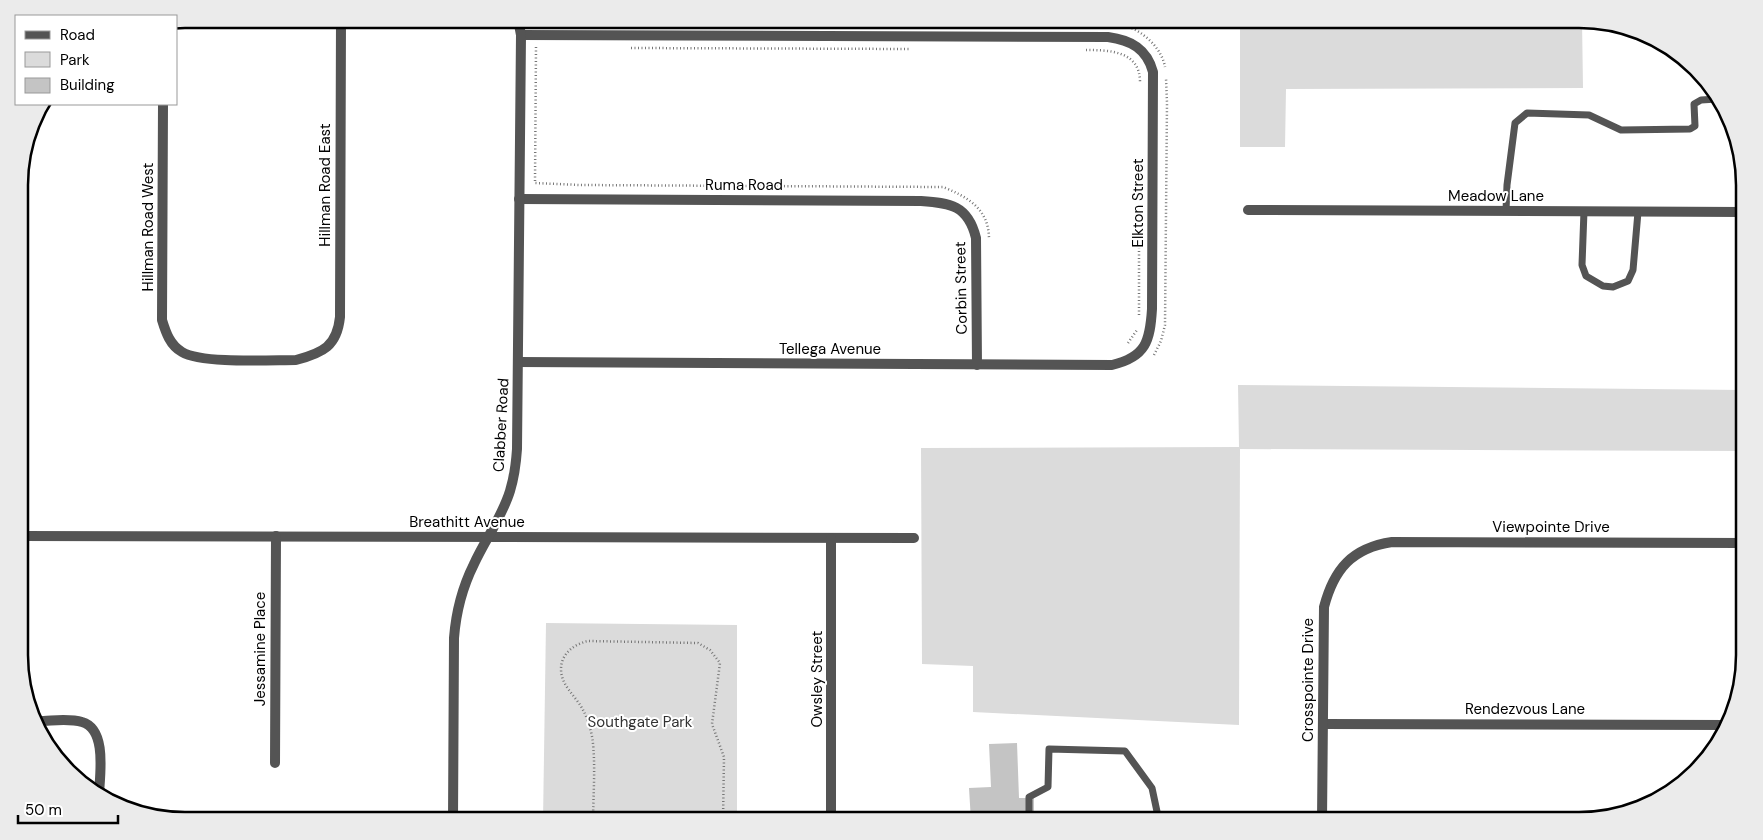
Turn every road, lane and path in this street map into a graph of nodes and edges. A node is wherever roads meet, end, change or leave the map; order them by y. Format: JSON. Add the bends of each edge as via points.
{"nodes":[{"id":1,"x":341,"y":28,"type":"edge"},
{"id":2,"x":520,"y":28,"type":"edge"},
{"id":3,"x":1131,"y":28,"type":"edge"},
{"id":4,"x":521,"y":35,"type":"junction"},
{"id":5,"x":545,"y":47,"type":"dead end"},
{"id":6,"x":629,"y":48,"type":"dead end"},
{"id":7,"x":914,"y":49,"type":"dead end"},
{"id":8,"x":1080,"y":50,"type":"dead end"},
{"id":9,"x":1140,"y":86,"type":"dead end"},
{"id":10,"x":1710,"y":99,"type":"edge"},
{"id":11,"x":163,"y":105,"type":"edge"},
{"id":12,"x":519,"y":199,"type":"junction"},
{"id":13,"x":1248,"y":210,"type":"dead end"},
{"id":14,"x":1506,"y":211,"type":"junction"},
{"id":15,"x":1584,"y":211,"type":"junction"},
{"id":16,"x":1638,"y":212,"type":"junction"},
{"id":17,"x":1736,"y":212,"type":"edge"},
{"id":18,"x":966,"y":214,"type":"joint"},
{"id":19,"x":1139,"y":235,"type":"dead end"},
{"id":20,"x":989,"y":244,"type":"dead end"},
{"id":21,"x":1128,"y":343,"type":"dead end"},
{"id":22,"x":175,"y":347,"type":"joint"},
{"id":23,"x":1139,"y":353,"type":"joint"},
{"id":24,"x":1151,"y":358,"type":"dead end"},
{"id":25,"x":518,"y":362,"type":"junction"},
{"id":26,"x":977,"y":365,"type":"junction"},
{"id":27,"x":28,"y":536,"type":"edge"},
{"id":28,"x":276,"y":536,"type":"junction"},
{"id":29,"x":489,"y":537,"type":"junction"},
{"id":30,"x":831,"y":538,"type":"junction"},
{"id":31,"x":914,"y":538,"type":"dead end"},
{"id":32,"x":1736,"y":543,"type":"edge"},
{"id":33,"x":1359,"y":552,"type":"joint"},
{"id":34,"x":42,"y":721,"type":"edge"},
{"id":35,"x":1323,"y":724,"type":"junction"},
{"id":36,"x":1718,"y":726,"type":"edge"},
{"id":37,"x":275,"y":763,"type":"dead end"},
{"id":38,"x":99,"y":787,"type":"edge"},
{"id":39,"x":453,"y":812,"type":"edge"},
{"id":40,"x":593,"y":812,"type":"edge"},
{"id":41,"x":723,"y":812,"type":"edge"},
{"id":42,"x":831,"y":812,"type":"edge"},
{"id":43,"x":1029,"y":812,"type":"edge"},
{"id":44,"x":1157,"y":812,"type":"edge"},
{"id":45,"x":1322,"y":812,"type":"edge"}],
"edges":[{"from":1,"to":22,"type":"street","name":"Hillman Road East","via":[[340,317],[334,340],[311,356],[296,360],[199,359]]},
{"from":2,"to":4,"type":"street","name":"Clabber Road"},
{"from":3,"to":24,"type":"path","via":[[1155,46],[1164,61],[1166,74],[1165,325],[1161,342]]},
{"from":4,"to":12,"type":"street","name":"Clabber Road"},
{"from":4,"to":23,"type":"street","name":"Elkton Street","via":[[1108,37],[1127,41],[1144,52],[1153,80],[1152,309],[1147,344]]},
{"from":5,"to":20,"type":"path","via":[[536,47],[535,53],[535,183],[943,187],[963,195],[977,207],[985,218]]},
{"from":6,"to":7,"type":"path"},
{"from":8,"to":9,"type":"path","via":[[1117,51],[1126,56],[1139,71]]},
{"from":10,"to":14,"type":"lane","via":[[1694,104],[1695,126],[1690,129],[1621,130],[1589,114],[1527,113],[1515,123]]},
{"from":11,"to":22,"type":"street","name":"Hillman Road West","via":[[162,320]]},
{"from":12,"to":18,"type":"street","name":"Ruma Road","via":[[921,200],[944,203]]},
{"from":12,"to":25,"type":"street","name":"Clabber Road"},
{"from":13,"to":14,"type":"street","name":"Meadow Lane"},
{"from":14,"to":15,"type":"street","name":"Meadow Lane"},
{"from":15,"to":16,"type":"street","name":"Meadow Lane"},
{"from":15,"to":16,"type":"lane","via":[[1582,265],[1586,276],[1603,286],[1628,281],[1634,270]]},
{"from":16,"to":17,"type":"street","name":"Meadow Lane"},
{"from":18,"to":26,"type":"street","name":"Corbin Street","via":[[974,230],[977,248]]},
{"from":19,"to":21,"type":"path","via":[[1139,322],[1134,337]]},
{"from":23,"to":26,"type":"street","name":"Tellega Avenue","via":[[1112,365]]},
{"from":25,"to":26,"type":"street","name":"Tellega Avenue"},
{"from":25,"to":29,"type":"street","name":"Clabber Road","via":[[515,471],[510,493]]},
{"from":27,"to":28,"type":"street","name":"Breathitt Avenue"},
{"from":28,"to":29,"type":"street","name":"Breathitt Avenue"},
{"from":28,"to":37,"type":"street","name":"Jessamine Place"},
{"from":29,"to":30,"type":"street","name":"Breathitt Avenue"},
{"from":29,"to":39,"type":"street","name":"Clabber Road","via":[[462,591],[456,617]]},
{"from":30,"to":31,"type":"street","name":"Breathitt Avenue"},
{"from":30,"to":42,"type":"street","name":"Owsley Street"},
{"from":32,"to":33,"type":"street","name":"Viewpointe Drive","via":[[1392,542]]},
{"from":33,"to":35,"type":"street","name":"Crosspointe Drive","via":[[1336,575],[1324,607]]},
{"from":34,"to":38,"type":"street","via":[[80,721],[92,728],[100,746]]},
{"from":35,"to":36,"type":"street","name":"Rendezvous Lane"},
{"from":35,"to":45,"type":"street","name":"Crosspointe Drive"},
{"from":40,"to":41,"type":"path","via":[[591,730],[564,682],[561,667],[567,653],[588,641],[698,643],[710,650],[720,663],[712,724],[724,757]]},
{"from":43,"to":44,"type":"lane","via":[[1029,797],[1048,787],[1049,749],[1125,751],[1152,788]]}]}
